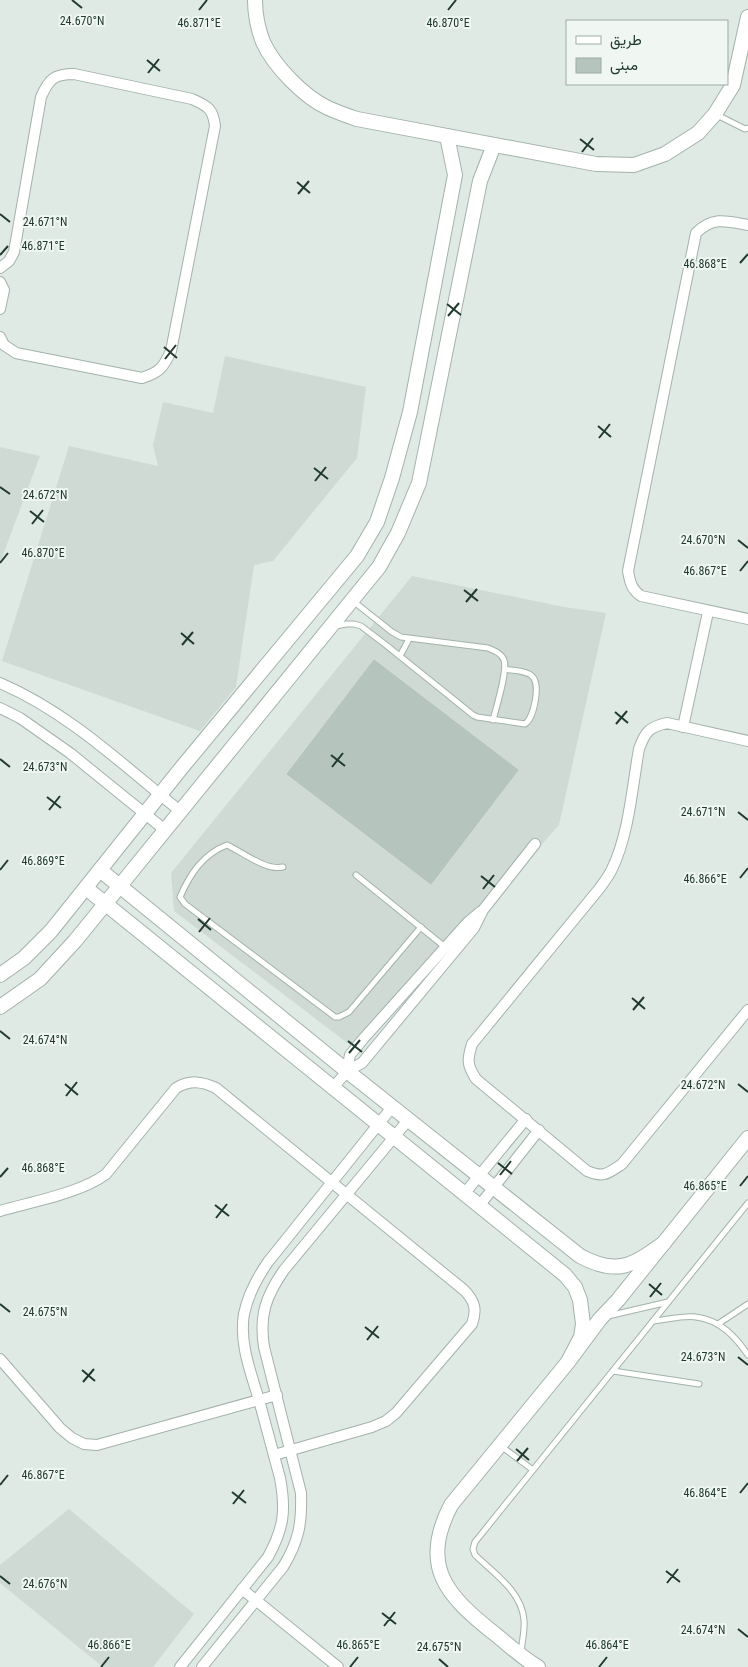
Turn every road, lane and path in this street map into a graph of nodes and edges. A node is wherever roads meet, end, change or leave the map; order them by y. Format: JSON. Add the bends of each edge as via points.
{"nodes":[{"id":1,"x":255,"y":0,"type":"edge"},
{"id":2,"x":748,"y":17,"type":"edge"},
{"id":3,"x":745,"y":48,"type":"edge"},
{"id":4,"x":715,"y":114,"type":"junction"},
{"id":5,"x":748,"y":128,"type":"edge"},
{"id":6,"x":447,"y":136,"type":"junction"},
{"id":7,"x":494,"y":145,"type":"junction"},
{"id":8,"x":748,"y":225,"type":"edge"},
{"id":9,"x":0,"y":268,"type":"edge"},
{"id":10,"x":0,"y":282,"type":"edge"},
{"id":11,"x":0,"y":309,"type":"edge"},
{"id":12,"x":0,"y":337,"type":"edge"},
{"id":13,"x":352,"y":600,"type":"junction"},
{"id":14,"x":708,"y":612,"type":"junction"},
{"id":15,"x":748,"y":619,"type":"edge"},
{"id":16,"x":328,"y":628,"type":"junction"},
{"id":17,"x":409,"y":639,"type":"junction"},
{"id":18,"x":400,"y":656,"type":"junction"},
{"id":19,"x":505,"y":670,"type":"junction"},
{"id":20,"x":0,"y":683,"type":"edge"},
{"id":21,"x":0,"y":708,"type":"edge"},
{"id":22,"x":493,"y":720,"type":"junction"},
{"id":23,"x":684,"y":727,"type":"junction"},
{"id":24,"x":748,"y":741,"type":"edge"},
{"id":25,"x":160,"y":795,"type":"junction"},
{"id":26,"x":180,"y":811,"type":"junction"},
{"id":27,"x":145,"y":813,"type":"junction"},
{"id":28,"x":166,"y":830,"type":"junction"},
{"id":29,"x":536,"y":844,"type":"dead end"},
{"id":30,"x":283,"y":867,"type":"dead end"},
{"id":31,"x":100,"y":870,"type":"junction"},
{"id":32,"x":356,"y":875,"type":"dead end"},
{"id":33,"x":120,"y":886,"type":"junction"},
{"id":34,"x":86,"y":888,"type":"junction"},
{"id":35,"x":105,"y":904,"type":"junction"},
{"id":36,"x":421,"y":927,"type":"junction"},
{"id":37,"x":449,"y":951,"type":"junction"},
{"id":38,"x":0,"y":975,"type":"edge"},
{"id":39,"x":0,"y":1007,"type":"edge"},
{"id":40,"x":748,"y":1010,"type":"edge"},
{"id":41,"x":347,"y":1071,"type":"junction"},
{"id":42,"x":333,"y":1088,"type":"junction"},
{"id":43,"x":393,"y":1106,"type":"junction"},
{"id":44,"x":409,"y":1119,"type":"junction"},
{"id":45,"x":526,"y":1119,"type":"junction"},
{"id":46,"x":378,"y":1125,"type":"junction"},
{"id":47,"x":539,"y":1130,"type":"junction"},
{"id":48,"x":394,"y":1137,"type":"junction"},
{"id":49,"x":748,"y":1138,"type":"edge"},
{"id":50,"x":479,"y":1175,"type":"junction"},
{"id":51,"x":332,"y":1182,"type":"junction"},
{"id":52,"x":494,"y":1188,"type":"junction"},
{"id":53,"x":347,"y":1194,"type":"junction"},
{"id":54,"x":464,"y":1194,"type":"junction"},
{"id":55,"x":748,"y":1203,"type":"edge"},
{"id":56,"x":479,"y":1206,"type":"junction"},
{"id":57,"x":0,"y":1211,"type":"edge"},
{"id":58,"x":664,"y":1243,"type":"junction"},
{"id":59,"x":669,"y":1302,"type":"junction"},
{"id":60,"x":748,"y":1304,"type":"edge"},
{"id":61,"x":600,"y":1318,"type":"junction"},
{"id":62,"x":653,"y":1321,"type":"junction"},
{"id":63,"x":718,"y":1324,"type":"junction"},
{"id":64,"x":748,"y":1354,"type":"edge"},
{"id":65,"x":0,"y":1359,"type":"edge"},
{"id":66,"x":568,"y":1362,"type":"junction"},
{"id":67,"x":613,"y":1371,"type":"junction"},
{"id":68,"x":699,"y":1384,"type":"dead end"},
{"id":69,"x":277,"y":1395,"type":"junction"},
{"id":70,"x":258,"y":1400,"type":"junction"},
{"id":71,"x":500,"y":1445,"type":"junction"},
{"id":72,"x":291,"y":1450,"type":"junction"},
{"id":73,"x":274,"y":1455,"type":"junction"},
{"id":74,"x":533,"y":1470,"type":"junction"},
{"id":75,"x":242,"y":1589,"type":"junction"},
{"id":76,"x":256,"y":1601,"type":"junction"},
{"id":77,"x":520,"y":1655,"type":"junction"},
{"id":78,"x":182,"y":1666,"type":"edge"},
{"id":79,"x":202,"y":1667,"type":"edge"},
{"id":80,"x":338,"y":1667,"type":"edge"},
{"id":81,"x":538,"y":1667,"type":"edge"}],
"edges":[{"from":1,"to":6,"type":"street","via":[[263,42],[280,69],[326,108],[357,119]]},
{"from":2,"to":3,"type":"street"},
{"from":3,"to":4,"type":"street","via":[[733,84]]},
{"from":4,"to":5,"type":"lane"},
{"from":4,"to":7,"type":"street","via":[[698,133],[665,154],[634,165],[596,164]]},
{"from":6,"to":7,"type":"street"},
{"from":6,"to":25,"type":"street","via":[[455,174],[410,412],[377,522],[357,556]]},
{"from":7,"to":13,"type":"street","via":[[480,181],[419,483],[398,533],[378,567]]},
{"from":8,"to":14,"type":"street","via":[[715,221],[696,233],[628,571],[630,585],[641,596]]},
{"from":9,"to":12,"type":"street","via":[[14,252],[41,96],[52,79],[60,74],[74,74],[192,99],[214,114],[215,126],[171,351],[164,365],[156,373],[142,378],[16,353],[4,345]]},
{"from":10,"to":11,"type":"street","via":[[4,290]]},
{"from":13,"to":16,"type":"street"},
{"from":13,"to":17,"type":"lane","via":[[392,632]]},
{"from":14,"to":15,"type":"street"},
{"from":14,"to":23,"type":"street"},
{"from":16,"to":18,"type":"lane","via":[[346,624],[361,626]]},
{"from":16,"to":26,"type":"street"},
{"from":17,"to":18,"type":"lane"},
{"from":17,"to":19,"type":"lane","via":[[488,648],[501,655]]},
{"from":18,"to":22,"type":"lane","via":[[473,715]]},
{"from":19,"to":22,"type":"lane"},
{"from":19,"to":22,"type":"lane","via":[[529,673],[536,682],[530,719],[522,725]]},
{"from":20,"to":25,"type":"street","via":[[32,697],[57,713]]},
{"from":21,"to":27,"type":"street","via":[[64,748]]},
{"from":23,"to":24,"type":"street"},
{"from":23,"to":45,"type":"street","via":[[667,723],[656,725],[643,736],[624,836],[611,872],[472,1044],[468,1067],[476,1079]]},
{"from":25,"to":26,"type":"street"},
{"from":25,"to":27,"type":"street"},
{"from":26,"to":28,"type":"street"},
{"from":27,"to":28,"type":"street"},
{"from":27,"to":31,"type":"street"},
{"from":28,"to":33,"type":"street"},
{"from":29,"to":37,"type":"street","via":[[483,910],[474,928]]},
{"from":30,"to":36,"type":"lane","via":[[267,867],[227,845],[200,863],[180,897],[335,1017],[350,1012]]},
{"from":31,"to":33,"type":"street"},
{"from":31,"to":34,"type":"street"},
{"from":32,"to":36,"type":"lane"},
{"from":33,"to":35,"type":"street"},
{"from":33,"to":41,"type":"street"},
{"from":34,"to":35,"type":"street"},
{"from":34,"to":38,"type":"street","via":[[51,931],[24,958]]},
{"from":35,"to":39,"type":"street","via":[[40,979]]},
{"from":35,"to":42,"type":"street"},
{"from":36,"to":37,"type":"lane"},
{"from":37,"to":41,"type":"street","via":[[362,1063]]},
{"from":37,"to":41,"type":"street","via":[[350,1054]]},
{"from":40,"to":47,"type":"street","via":[[622,1164],[609,1173],[598,1176],[587,1171]]},
{"from":41,"to":42,"type":"street"},
{"from":41,"to":43,"type":"street"},
{"from":42,"to":46,"type":"street"},
{"from":43,"to":44,"type":"street"},
{"from":43,"to":46,"type":"street"},
{"from":44,"to":48,"type":"street"},
{"from":44,"to":50,"type":"street"},
{"from":45,"to":47,"type":"street"},
{"from":45,"to":50,"type":"street"},
{"from":46,"to":48,"type":"street"},
{"from":46,"to":51,"type":"street"},
{"from":47,"to":52,"type":"street"},
{"from":48,"to":53,"type":"street"},
{"from":48,"to":54,"type":"street"},
{"from":49,"to":58,"type":"street"},
{"from":50,"to":52,"type":"street"},
{"from":50,"to":54,"type":"street"},
{"from":51,"to":53,"type":"street"},
{"from":51,"to":57,"type":"street","via":[[216,1088],[194,1081],[176,1088],[100,1179]]},
{"from":51,"to":70,"type":"street","via":[[268,1262],[249,1295],[242,1334]]},
{"from":52,"to":56,"type":"street"},
{"from":52,"to":58,"type":"street","via":[[580,1256],[606,1267],[641,1260]]},
{"from":53,"to":69,"type":"street","via":[[284,1270],[268,1297],[261,1330]]},
{"from":53,"to":72,"type":"street","via":[[464,1290],[472,1298],[475,1315],[466,1332],[386,1421]]},
{"from":54,"to":56,"type":"street"},
{"from":55,"to":59,"type":"lane"},
{"from":56,"to":66,"type":"street","via":[[575,1287],[580,1300],[581,1337]]},
{"from":58,"to":61,"type":"street"},
{"from":59,"to":61,"type":"lane"},
{"from":59,"to":62,"type":"lane"},
{"from":60,"to":63,"type":"lane"},
{"from":61,"to":66,"type":"street"},
{"from":62,"to":63,"type":"lane","via":[[695,1316]]},
{"from":62,"to":67,"type":"lane"},
{"from":63,"to":64,"type":"lane","via":[[736,1338]]},
{"from":65,"to":70,"type":"street","via":[[60,1428],[84,1444],[97,1445]]},
{"from":66,"to":71,"type":"street"},
{"from":67,"to":68,"type":"lane"},
{"from":67,"to":74,"type":"lane"},
{"from":69,"to":70,"type":"street"},
{"from":69,"to":72,"type":"street"},
{"from":70,"to":73,"type":"street"},
{"from":71,"to":74,"type":"lane"},
{"from":71,"to":77,"type":"street","via":[[451,1505],[442,1524],[438,1560],[443,1578],[464,1609]]},
{"from":72,"to":73,"type":"street"},
{"from":72,"to":76,"type":"street","via":[[301,1493],[300,1531],[283,1567]]},
{"from":73,"to":75,"type":"street","via":[[284,1498],[281,1527],[268,1557]]},
{"from":74,"to":77,"type":"lane","via":[[479,1536],[473,1549],[522,1606],[524,1621]]},
{"from":75,"to":76,"type":"street"},
{"from":75,"to":78,"type":"street"},
{"from":76,"to":79,"type":"street"},
{"from":76,"to":80,"type":"street"},
{"from":77,"to":81,"type":"street"}]}
